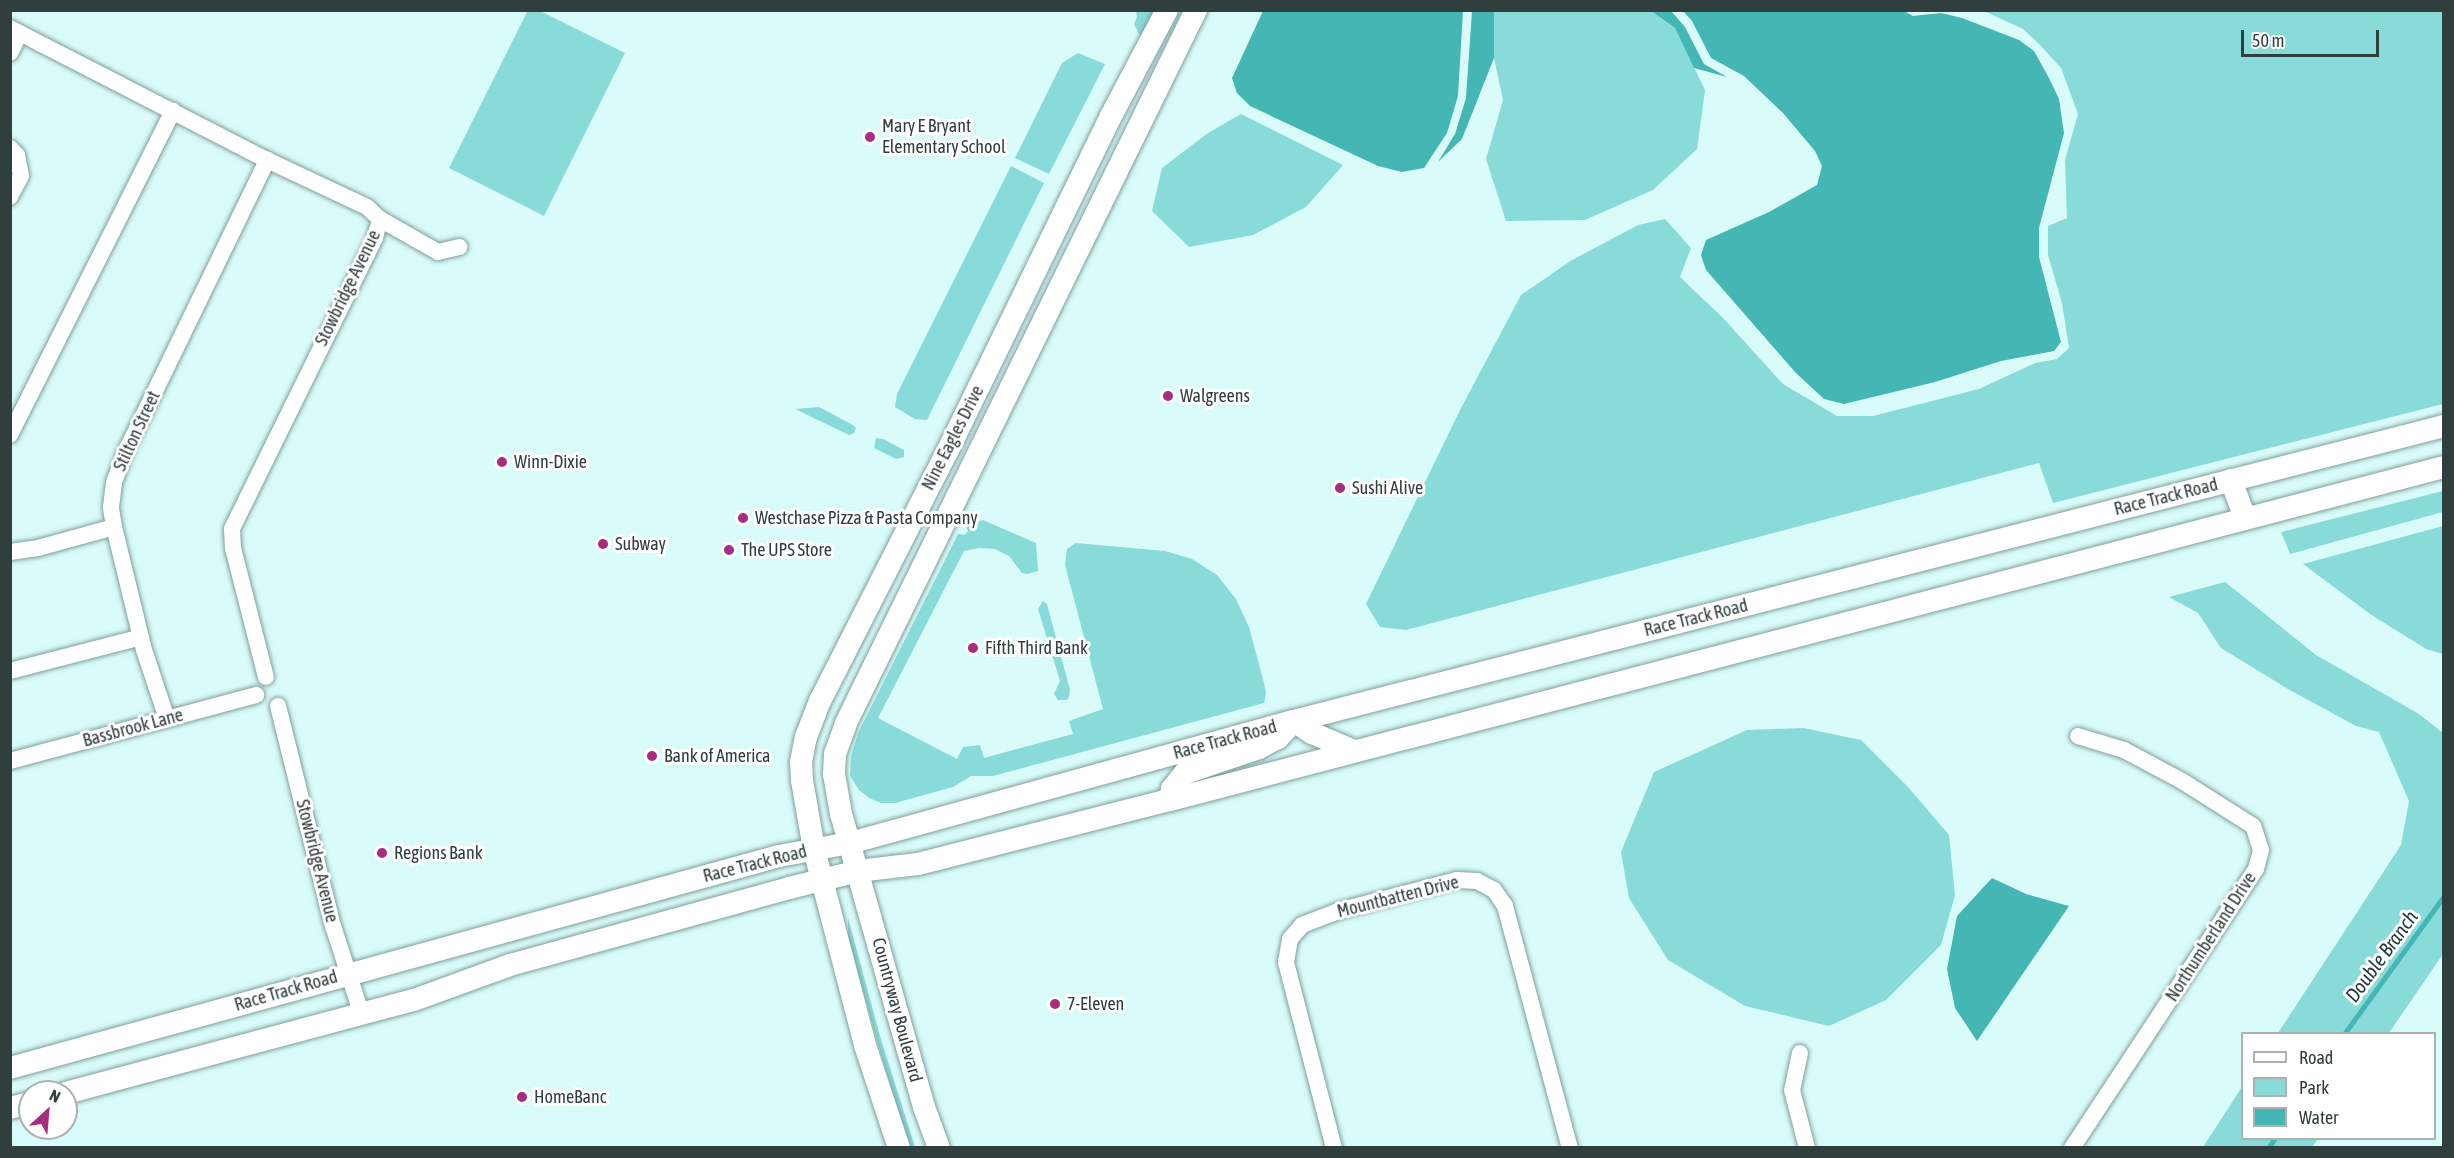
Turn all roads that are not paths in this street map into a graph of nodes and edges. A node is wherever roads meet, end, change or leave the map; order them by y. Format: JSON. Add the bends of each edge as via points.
{"nodes":[{"id":1,"x":1167,"y":10,"type":"edge"},
{"id":2,"x":1196,"y":10,"type":"edge"},
{"id":3,"x":15,"y":30,"type":"edge"},
{"id":4,"x":10,"y":53,"type":"edge"},
{"id":5,"x":1137,"y":66,"type":"junction"},
{"id":6,"x":1161,"y":79,"type":"junction"},
{"id":7,"x":173,"y":111,"type":"junction"},
{"id":8,"x":10,"y":148,"type":"edge"},
{"id":9,"x":267,"y":160,"type":"junction"},
{"id":10,"x":10,"y":197,"type":"edge"},
{"id":11,"x":380,"y":219,"type":"junction"},
{"id":12,"x":459,"y":247,"type":"dead end"},
{"id":13,"x":2444,"y":426,"type":"edge"},
{"id":14,"x":10,"y":435,"type":"edge"},
{"id":15,"x":2444,"y":467,"type":"edge"},
{"id":16,"x":2231,"y":480,"type":"junction"},
{"id":17,"x":2245,"y":518,"type":"junction"},
{"id":18,"x":114,"y":527,"type":"junction"},
{"id":19,"x":10,"y":552,"type":"edge"},
{"id":20,"x":141,"y":637,"type":"junction"},
{"id":21,"x":10,"y":671,"type":"edge"},
{"id":22,"x":266,"y":677,"type":"dead end"},
{"id":23,"x":256,"y":695,"type":"dead end"},
{"id":24,"x":278,"y":706,"type":"dead end"},
{"id":25,"x":167,"y":719,"type":"junction"},
{"id":26,"x":1294,"y":721,"type":"junction"},
{"id":27,"x":2078,"y":736,"type":"dead end"},
{"id":28,"x":1354,"y":751,"type":"junction"},
{"id":29,"x":10,"y":761,"type":"edge"},
{"id":30,"x":1170,"y":800,"type":"junction"},
{"id":31,"x":850,"y":843,"type":"junction"},
{"id":32,"x":814,"y":849,"type":"junction"},
{"id":33,"x":858,"y":871,"type":"junction"},
{"id":34,"x":822,"y":880,"type":"junction"},
{"id":35,"x":349,"y":973,"type":"junction"},
{"id":36,"x":363,"y":1015,"type":"junction"},
{"id":37,"x":1800,"y":1053,"type":"dead end"},
{"id":38,"x":10,"y":1068,"type":"edge"},
{"id":39,"x":78,"y":1090,"type":"edge"},
{"id":40,"x":899,"y":1148,"type":"edge"},
{"id":41,"x":939,"y":1148,"type":"edge"},
{"id":42,"x":1334,"y":1148,"type":"edge"},
{"id":43,"x":1570,"y":1148,"type":"edge"},
{"id":44,"x":1807,"y":1148,"type":"edge"},
{"id":45,"x":2072,"y":1148,"type":"edge"}],
"edges":[{"from":1,"to":5,"type":"main road","name":"Nine Eagles Drive"},
{"from":2,"to":6,"type":"main road","name":"Nine Eagles Drive"},
{"from":3,"to":4,"type":"street"},
{"from":3,"to":7,"type":"street","name":"Stowbridge Avenue"},
{"from":5,"to":6,"type":"main road"},
{"from":5,"to":32,"type":"main road","name":"Nine Eagles Drive","via":[[814,714],[801,762]]},
{"from":6,"to":31,"type":"main road","name":"Nine Eagles Drive","via":[[838,742],[834,774]]},
{"from":7,"to":9,"type":"street","name":"Stowbridge Avenue"},
{"from":7,"to":14,"type":"street"},
{"from":8,"to":10,"type":"street","via":[[20,164],[21,176]]},
{"from":9,"to":11,"type":"street","name":"Stowbridge Avenue","via":[[367,207]]},
{"from":9,"to":18,"type":"street","name":"Stilton Street","via":[[125,453],[114,482]]},
{"from":11,"to":12,"type":"street","via":[[438,252]]},
{"from":11,"to":22,"type":"street","name":"Stowbridge Avenue","via":[[375,237],[232,529],[233,548]]},
{"from":13,"to":16,"type":"main road","name":"Race Track Road"},
{"from":15,"to":17,"type":"main road","name":"Race Track Road"},
{"from":16,"to":17,"type":"main road"},
{"from":16,"to":26,"type":"main road","name":"Race Track Road"},
{"from":17,"to":28,"type":"main road","name":"Race Track Road"},
{"from":18,"to":19,"type":"street"},
{"from":18,"to":20,"type":"street","name":"Stilton Street"},
{"from":20,"to":21,"type":"street"},
{"from":20,"to":25,"type":"street","name":"Stilton Street"},
{"from":23,"to":25,"type":"street","name":"Bassbrook Lane"},
{"from":24,"to":35,"type":"street","name":"Stowbridge Avenue","via":[[333,926]]},
{"from":25,"to":29,"type":"street","name":"Bassbrook Lane"},
{"from":26,"to":28,"type":"main road","via":[[1311,733]]},
{"from":26,"to":30,"type":"main road","via":[[1278,738],[1260,748],[1185,772],[1172,789]]},
{"from":26,"to":31,"type":"main road","name":"Race Track Road"},
{"from":27,"to":45,"type":"street","name":"Northumberland Drive","via":[[2124,750],[2182,781],[2253,826],[2261,850],[2256,869]]},
{"from":28,"to":30,"type":"main road","name":"Race Track Road"},
{"from":30,"to":33,"type":"main road","name":"Race Track Road","via":[[918,864]]},
{"from":31,"to":32,"type":"main road","name":"Race Track Road"},
{"from":31,"to":33,"type":"main road","name":"Nine Eagles Drive"},
{"from":32,"to":34,"type":"main road","name":"Nine Eagles Drive"},
{"from":32,"to":35,"type":"main road","name":"Race Track Road"},
{"from":33,"to":34,"type":"main road","name":"Race Track Road"},
{"from":33,"to":41,"type":"main road","name":"Countryway Boulevard"},
{"from":34,"to":36,"type":"main road","name":"Race Track Road","via":[[510,965]]},
{"from":34,"to":40,"type":"main road","name":"Countryway Boulevard","via":[[865,1045]]},
{"from":35,"to":36,"type":"street","name":"Stowbridge Avenue"},
{"from":35,"to":38,"type":"main road","name":"Race Track Road"},
{"from":36,"to":39,"type":"main road","name":"Race Track Road"},
{"from":37,"to":44,"type":"street","via":[[1792,1090]]},
{"from":42,"to":43,"type":"street","name":"Mountbatten Drive","via":[[1286,962],[1290,939],[1302,925],[1338,911],[1457,880],[1477,881],[1494,890],[1505,906]]}]}
